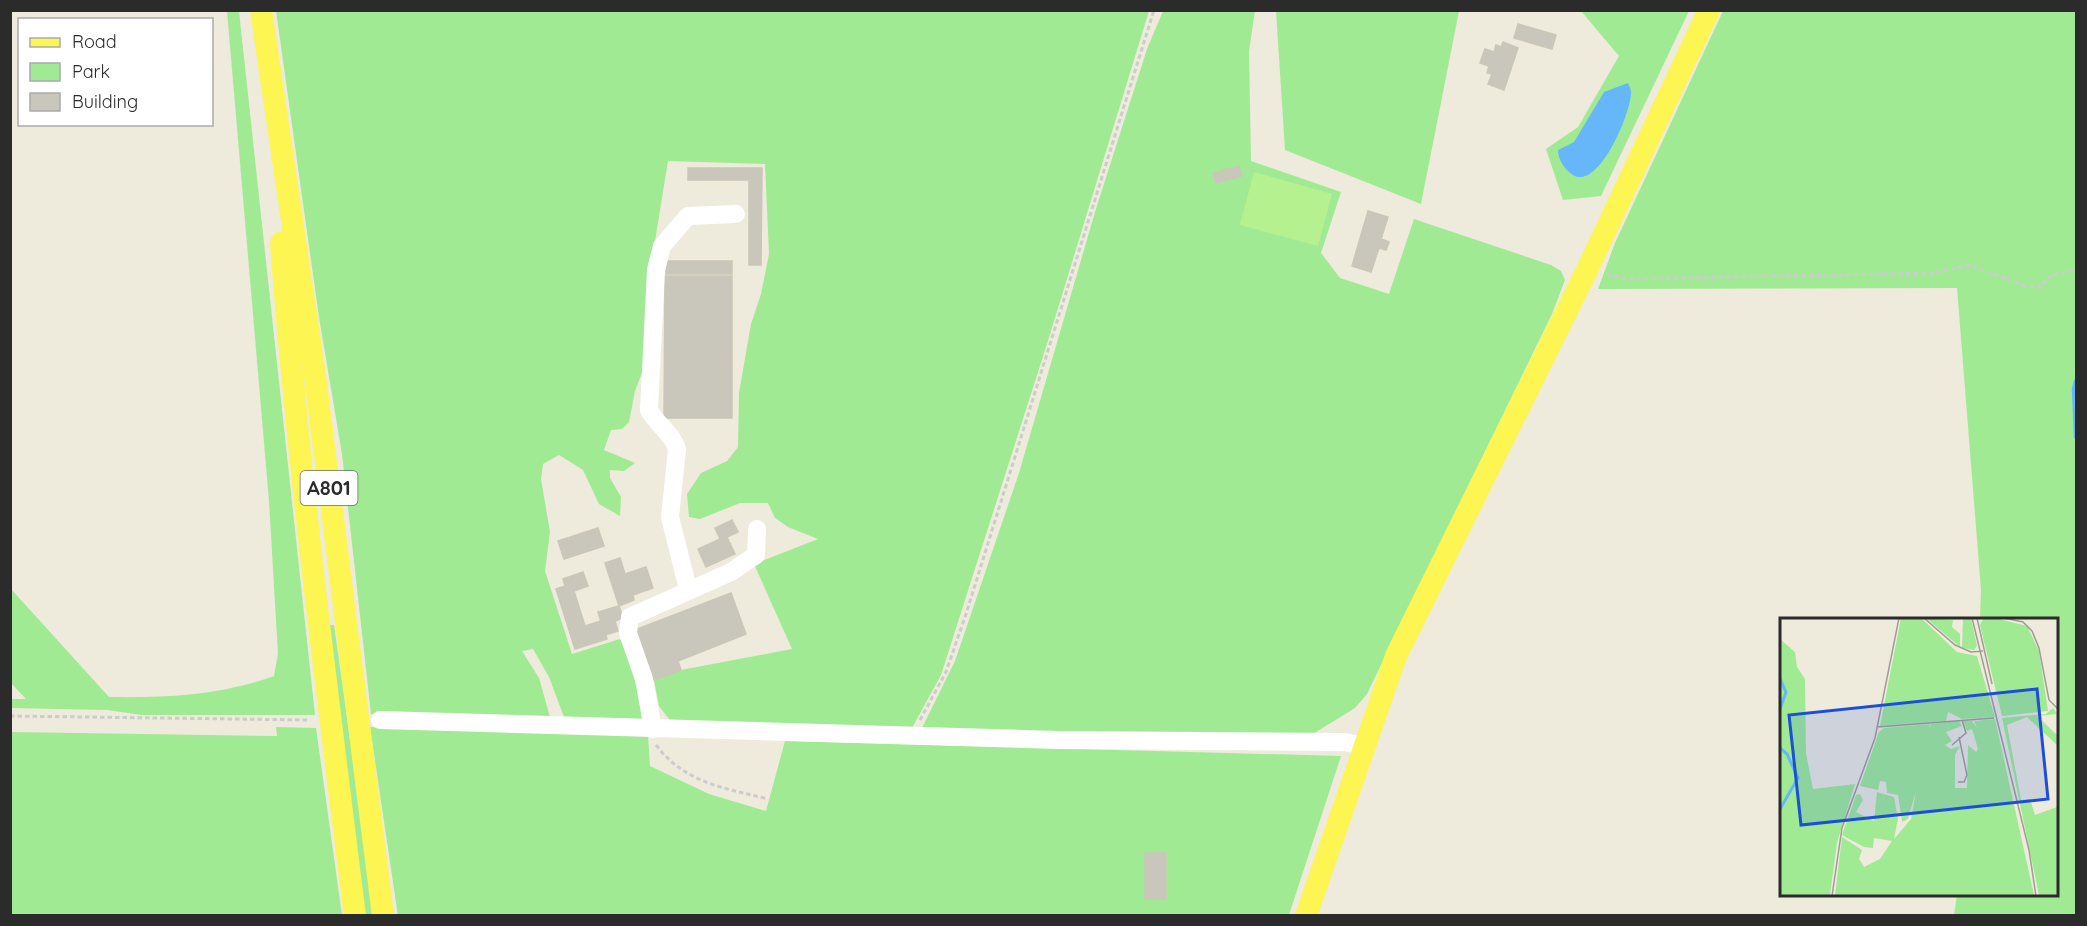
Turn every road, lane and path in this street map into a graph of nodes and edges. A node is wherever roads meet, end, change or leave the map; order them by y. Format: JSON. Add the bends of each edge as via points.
{"nodes":[{"id":1,"x":261,"y":10,"type":"edge"},
{"id":2,"x":1154,"y":10,"type":"edge"},
{"id":3,"x":1709,"y":10,"type":"edge"},
{"id":4,"x":267,"y":62,"type":"junction"},
{"id":5,"x":736,"y":214,"type":"dead end"},
{"id":6,"x":1588,"y":268,"type":"junction"},
{"id":7,"x":2076,"y":270,"type":"edge"},
{"id":8,"x":757,"y":529,"type":"dead end"},
{"id":9,"x":688,"y":589,"type":"junction"},
{"id":10,"x":10,"y":716,"type":"edge"},
{"id":11,"x":309,"y":720,"type":"dead end"},
{"id":12,"x":380,"y":720,"type":"dead end"},
{"id":13,"x":652,"y":729,"type":"junction"},
{"id":14,"x":916,"y":736,"type":"junction"},
{"id":15,"x":1363,"y":746,"type":"junction"},
{"id":16,"x":768,"y":799,"type":"dead end"},
{"id":17,"x":355,"y":915,"type":"edge"},
{"id":18,"x":383,"y":915,"type":"edge"},
{"id":19,"x":1306,"y":915,"type":"edge"}],
"edges":[{"from":1,"to":4,"type":"main road","number":"A801"},
{"from":2,"to":14,"type":"path","via":[[966,614],[946,672]]},
{"from":3,"to":6,"type":"main road"},
{"from":4,"to":17,"type":"main road","number":"A801","via":[[291,381]]},
{"from":4,"to":18,"type":"main road","number":"A801","via":[[315,376]]},
{"from":5,"to":9,"type":"lane","via":[[688,216],[662,246],[657,270],[649,410],[657,425],[674,440],[677,450],[670,517]]},
{"from":6,"to":7,"type":"path","via":[[1626,279],[1934,273],[1969,265],[2026,286],[2040,287],[2052,275]]},
{"from":6,"to":15,"type":"main road","via":[[1396,656]]},
{"from":8,"to":9,"type":"lane","via":[[756,555],[730,572]]},
{"from":9,"to":13,"type":"lane","via":[[630,617],[628,633],[644,679]]},
{"from":10,"to":11,"type":"path"},
{"from":12,"to":13,"type":"lane"},
{"from":13,"to":14,"type":"lane"},
{"from":13,"to":16,"type":"path","via":[[656,744],[670,762],[704,783]]},
{"from":14,"to":15,"type":"lane","via":[[1345,742]]},
{"from":15,"to":19,"type":"main road"}]}
